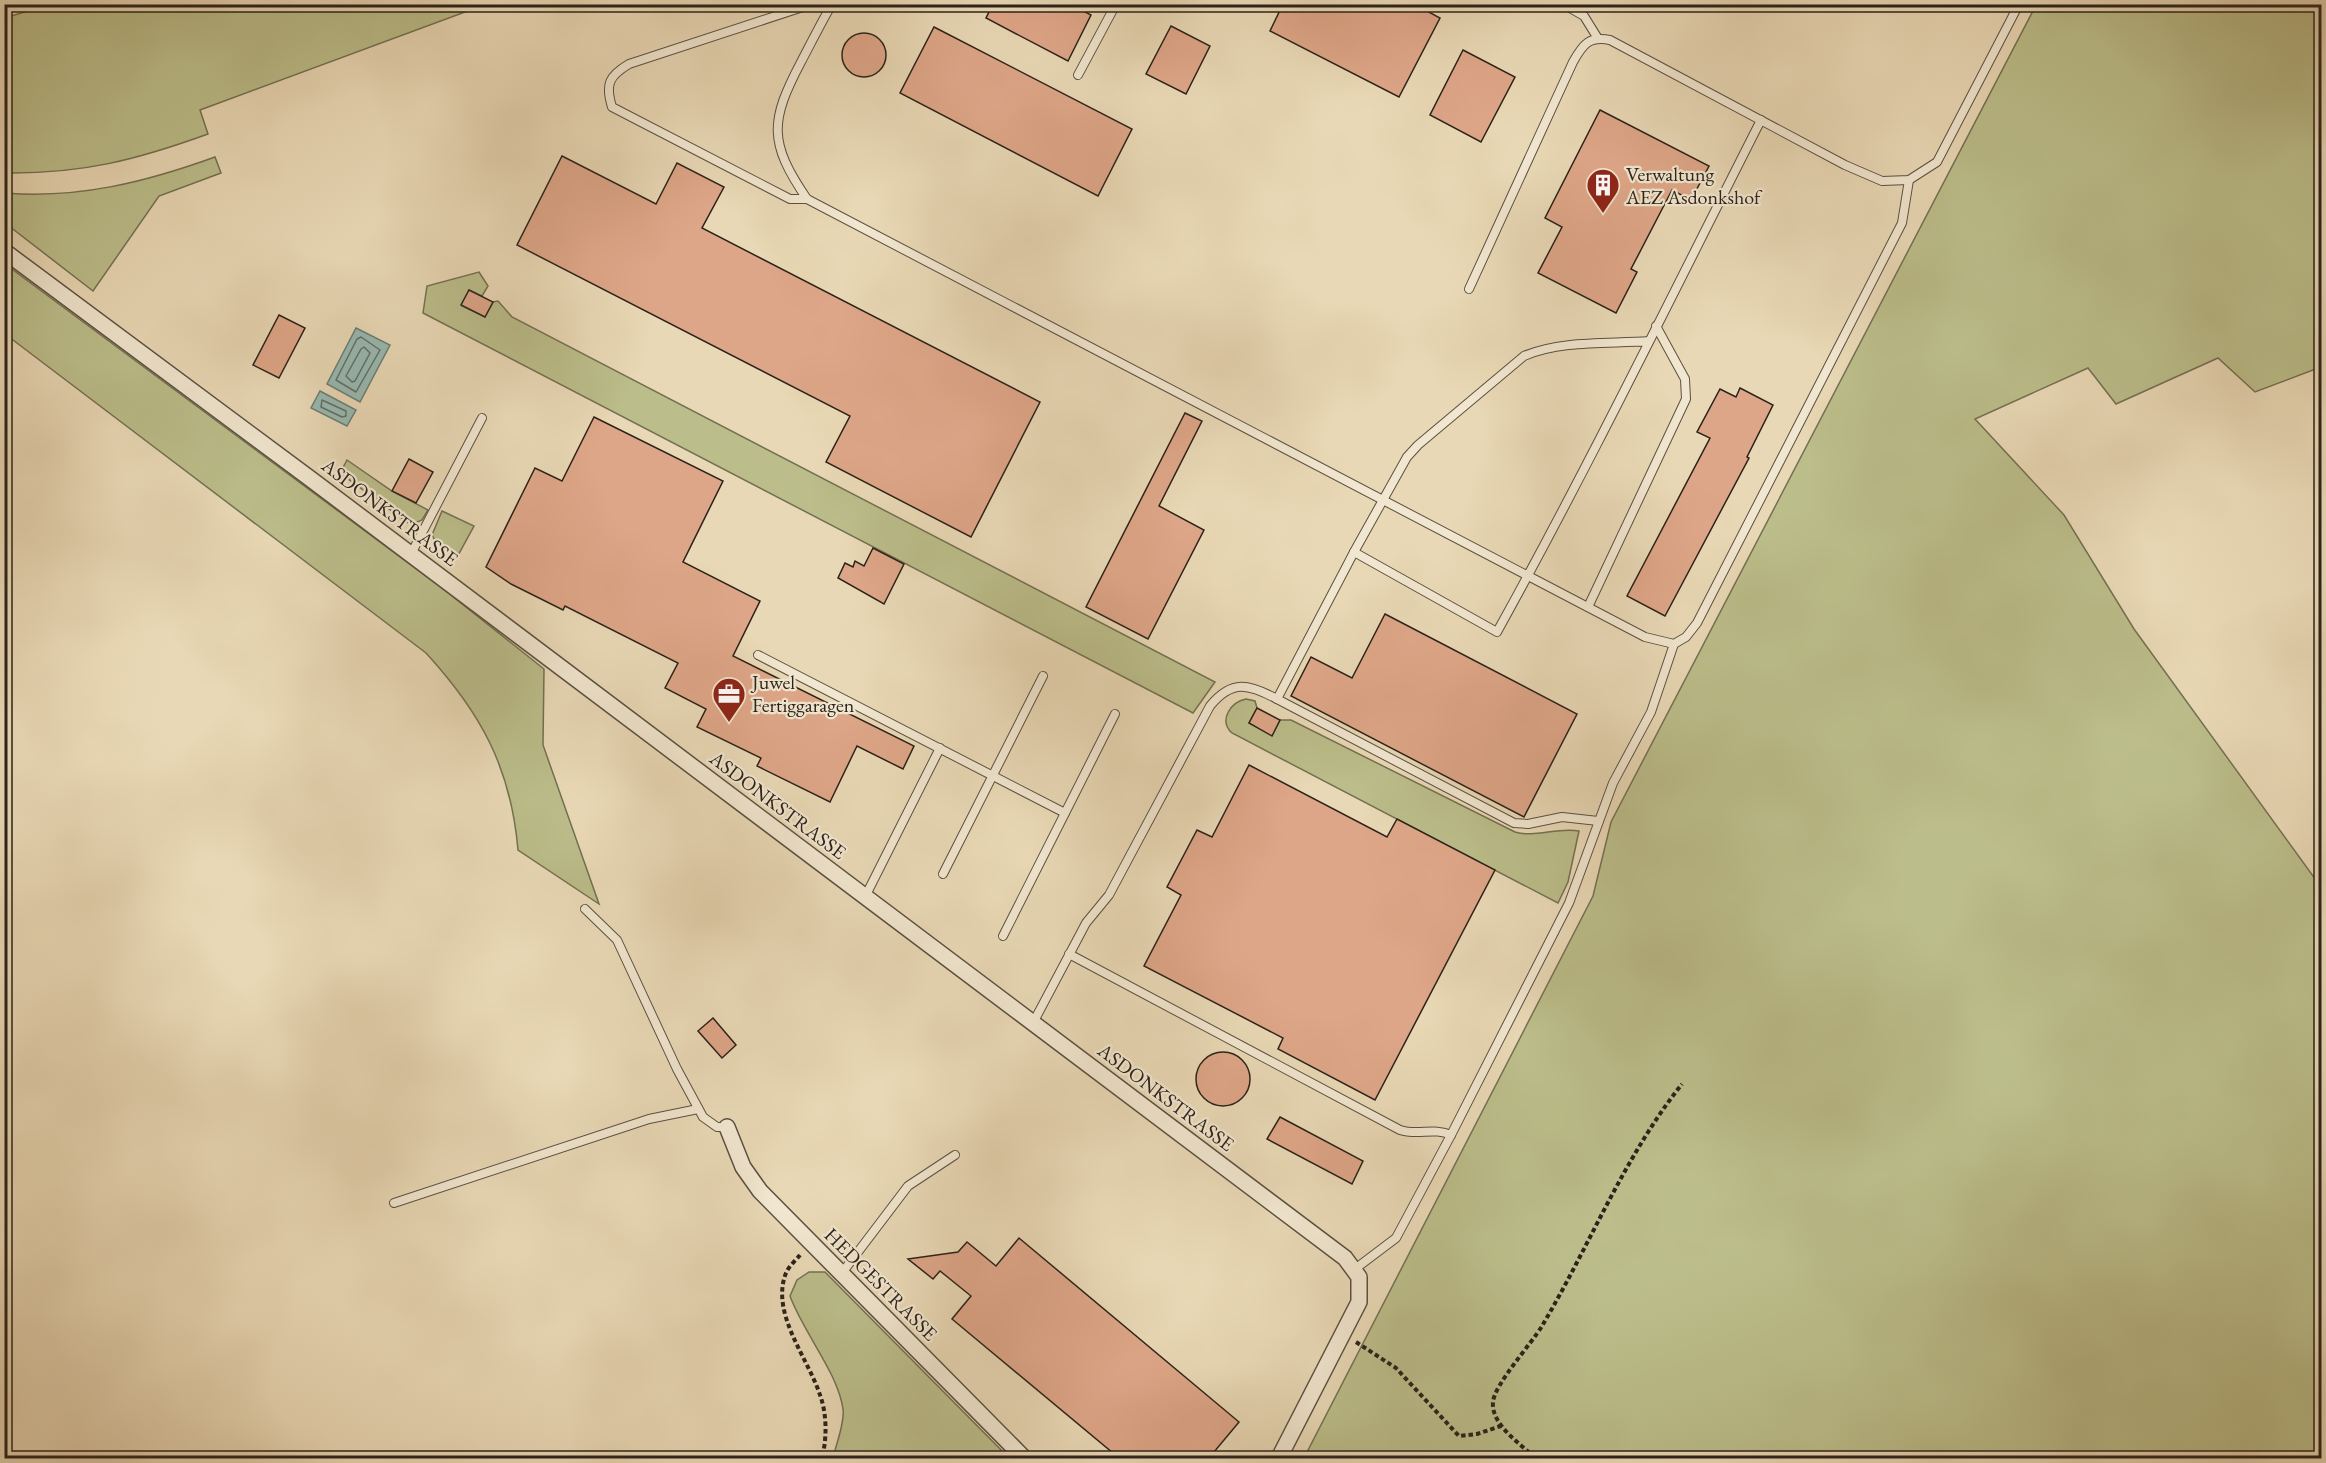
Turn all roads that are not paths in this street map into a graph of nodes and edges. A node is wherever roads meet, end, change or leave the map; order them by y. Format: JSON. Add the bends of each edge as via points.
{"nodes":[{"id":1,"x":812,"y":4,"type":"edge"},
{"id":2,"x":832,"y":4,"type":"edge"},
{"id":3,"x":1116,"y":4,"type":"edge"},
{"id":4,"x":1563,"y":4,"type":"edge"},
{"id":5,"x":2019,"y":4,"type":"edge"},
{"id":6,"x":1597,"y":38,"type":"junction"},
{"id":7,"x":1078,"y":75,"type":"dead end"},
{"id":8,"x":1761,"y":120,"type":"junction"},
{"id":9,"x":1909,"y":180,"type":"junction"},
{"id":10,"x":807,"y":199,"type":"junction"},
{"id":11,"x":4,"y":251,"type":"edge"},
{"id":12,"x":1469,"y":289,"type":"dead end"},
{"id":13,"x":1656,"y":326,"type":"junction"},
{"id":14,"x":1649,"y":341,"type":"junction"},
{"id":15,"x":482,"y":418,"type":"dead end"},
{"id":16,"x":1383,"y":500,"type":"junction"},
{"id":17,"x":1354,"y":552,"type":"junction"},
{"id":18,"x":411,"y":554,"type":"junction"},
{"id":19,"x":1528,"y":576,"type":"junction"},
{"id":20,"x":1588,"y":607,"type":"junction"},
{"id":21,"x":1674,"y":644,"type":"junction"},
{"id":22,"x":758,"y":655,"type":"dead end"},
{"id":23,"x":1043,"y":676,"type":"dead end"},
{"id":24,"x":1277,"y":699,"type":"junction"},
{"id":25,"x":1115,"y":714,"type":"dead end"},
{"id":26,"x":940,"y":748,"type":"junction"},
{"id":27,"x":993,"y":776,"type":"junction"},
{"id":28,"x":1065,"y":813,"type":"junction"},
{"id":29,"x":1598,"y":821,"type":"junction"},
{"id":30,"x":943,"y":874,"type":"dead end"},
{"id":31,"x":865,"y":897,"type":"junction"},
{"id":32,"x":585,"y":909,"type":"dead end"},
{"id":33,"x":1003,"y":936,"type":"dead end"},
{"id":34,"x":1070,"y":954,"type":"junction"},
{"id":35,"x":1033,"y":1023,"type":"junction"},
{"id":36,"x":698,"y":1109,"type":"junction"},
{"id":37,"x":727,"y":1126,"type":"joint"},
{"id":38,"x":1451,"y":1135,"type":"junction"},
{"id":39,"x":955,"y":1155,"type":"dead end"},
{"id":40,"x":394,"y":1203,"type":"dead end"},
{"id":41,"x":1355,"y":1269,"type":"junction"},
{"id":42,"x":842,"y":1273,"type":"junction"},
{"id":43,"x":1024,"y":1458,"type":"edge"},
{"id":44,"x":1279,"y":1458,"type":"edge"}],
"edges":[{"from":1,"to":10,"type":"lane","via":[[629,64],[614,73],[607,91],[612,107],[790,199]]},
{"from":2,"to":10,"type":"lane","via":[[786,90],[777,115],[779,143],[789,173]]},
{"from":3,"to":7,"type":"lane"},
{"from":4,"to":6,"type":"lane","via":[[1584,16]]},
{"from":5,"to":9,"type":"lane","via":[[1937,162]]},
{"from":6,"to":8,"type":"lane","via":[[1610,40],[1656,63]]},
{"from":6,"to":12,"type":"lane","via":[[1588,40],[1573,62]]},
{"from":8,"to":9,"type":"lane","via":[[1882,181]]},
{"from":8,"to":13,"type":"lane"},
{"from":9,"to":21,"type":"lane","via":[[1902,223],[1697,623]]},
{"from":10,"to":16,"type":"lane"},
{"from":11,"to":18,"type":"street","name":"ASDONKSTRASSE"},
{"from":13,"to":14,"type":"lane"},
{"from":13,"to":20,"type":"lane","via":[[1685,380],[1686,399]]},
{"from":14,"to":16,"type":"lane","via":[[1556,347],[1524,356],[1418,445]]},
{"from":14,"to":19,"type":"lane"},
{"from":15,"to":18,"type":"lane"},
{"from":16,"to":17,"type":"lane"},
{"from":16,"to":19,"type":"lane"},
{"from":17,"to":19,"type":"lane","via":[[1497,632]]},
{"from":17,"to":24,"type":"lane"},
{"from":18,"to":31,"type":"street","name":"ASDONKSTRASSE"},
{"from":19,"to":20,"type":"lane"},
{"from":20,"to":21,"type":"lane","via":[[1645,638]]},
{"from":21,"to":29,"type":"lane","via":[[1651,712],[1612,783]]},
{"from":22,"to":26,"type":"lane"},
{"from":23,"to":27,"type":"lane"},
{"from":24,"to":29,"type":"lane","via":[[1514,823],[1562,817]]},
{"from":24,"to":34,"type":"lane","via":[[1240,686],[1214,701],[1109,895],[1091,915]]},
{"from":25,"to":28,"type":"lane"},
{"from":26,"to":27,"type":"lane"},
{"from":26,"to":31,"type":"lane"},
{"from":27,"to":28,"type":"lane"},
{"from":27,"to":30,"type":"lane"},
{"from":28,"to":33,"type":"lane"},
{"from":29,"to":38,"type":"lane","via":[[1569,903]]},
{"from":31,"to":35,"type":"street","name":"ASDONKSTRASSE"},
{"from":32,"to":36,"type":"lane","via":[[617,940]]},
{"from":34,"to":35,"type":"lane"},
{"from":34,"to":38,"type":"lane","via":[[1400,1130],[1433,1130]]},
{"from":35,"to":41,"type":"street","name":"ASDONKSTRASSE"},
{"from":36,"to":37,"type":"lane","via":[[710,1123]]},
{"from":36,"to":40,"type":"lane","via":[[649,1119]]},
{"from":37,"to":42,"type":"street","name":"HEDGESTRASSE","via":[[743,1167],[760,1191]]},
{"from":38,"to":41,"type":"lane","via":[[1396,1238]]},
{"from":39,"to":42,"type":"lane","via":[[908,1186]]},
{"from":41,"to":44,"type":"street","via":[[1361,1293]]},
{"from":42,"to":43,"type":"street","name":"HEDGESTRASSE"}]}
